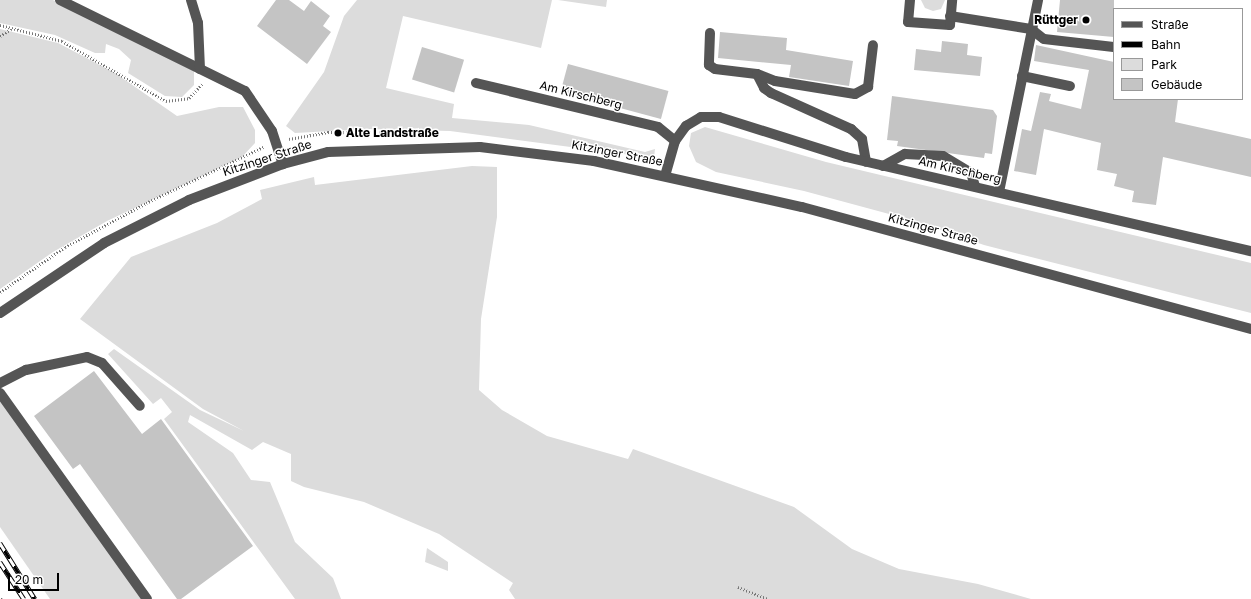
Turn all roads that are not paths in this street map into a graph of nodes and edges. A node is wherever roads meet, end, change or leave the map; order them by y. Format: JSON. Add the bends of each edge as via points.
{"nodes":[{"id":1,"x":60,"y":0,"type":"edge"},
{"id":2,"x":191,"y":0,"type":"edge"},
{"id":3,"x":910,"y":0,"type":"edge"},
{"id":4,"x":952,"y":0,"type":"edge"},
{"id":5,"x":1038,"y":0,"type":"edge"},
{"id":6,"x":950,"y":16,"type":"junction"},
{"id":7,"x":1031,"y":29,"type":"junction"},
{"id":8,"x":710,"y":33,"type":"dead end"},
{"id":9,"x":872,"y":45,"type":"dead end"},
{"id":10,"x":1113,"y":47,"type":"edge"},
{"id":11,"x":204,"y":71,"type":"junction"},
{"id":12,"x":758,"y":74,"type":"junction"},
{"id":13,"x":1022,"y":76,"type":"junction"},
{"id":14,"x":476,"y":82,"type":"dead end"},
{"id":15,"x":1070,"y":86,"type":"dead end"},
{"id":16,"x":675,"y":141,"type":"junction"},
{"id":17,"x":866,"y":162,"type":"junction"},
{"id":18,"x":283,"y":164,"type":"junction"},
{"id":19,"x":883,"y":166,"type":"junction"},
{"id":20,"x":664,"y":176,"type":"junction"},
{"id":21,"x":975,"y":186,"type":"junction"},
{"id":22,"x":999,"y":192,"type":"junction"},
{"id":23,"x":1251,"y":251,"type":"edge"},
{"id":24,"x":0,"y":313,"type":"edge"},
{"id":25,"x":1251,"y":329,"type":"edge"},
{"id":26,"x":0,"y":383,"type":"edge"},
{"id":27,"x":0,"y":394,"type":"edge"},
{"id":28,"x":140,"y":406,"type":"dead end"},
{"id":29,"x":147,"y":599,"type":"edge"}],
"edges":[{"from":1,"to":11,"type":"street"},
{"from":2,"to":11,"type":"street","via":[[198,23]]},
{"from":3,"to":6,"type":"street","via":[[908,22],[950,25]]},
{"from":4,"to":6,"type":"street"},
{"from":5,"to":7,"type":"street"},
{"from":6,"to":7,"type":"street"},
{"from":7,"to":10,"type":"street","via":[[1044,38]]},
{"from":7,"to":13,"type":"street"},
{"from":8,"to":12,"type":"street","via":[[709,65],[715,69]]},
{"from":9,"to":12,"type":"street","via":[[868,87],[855,94],[775,81]]},
{"from":11,"to":18,"type":"street","via":[[245,91],[254,100],[272,131]]},
{"from":12,"to":17,"type":"street","via":[[764,88],[772,93],[857,134],[866,148]]},
{"from":13,"to":15,"type":"street"},
{"from":13,"to":22,"type":"street"},
{"from":14,"to":16,"type":"street","name":"Am Kirschberg","via":[[658,127]]},
{"from":16,"to":17,"type":"street","name":"Am Kirschberg","via":[[686,126],[701,117],[719,116]]},
{"from":16,"to":20,"type":"street","name":"Am Kirschberg"},
{"from":17,"to":19,"type":"street","name":"Am Kirschberg"},
{"from":18,"to":20,"type":"street","name":"Kitzinger Straße","via":[[308,157],[380,148],[480,147],[543,152]]},
{"from":18,"to":24,"type":"street","name":"Kitzinger Straße","via":[[189,200],[104,243]]},
{"from":19,"to":21,"type":"street","name":"Am Kirschberg"},
{"from":19,"to":21,"type":"street","via":[[905,154],[943,156],[971,173]]},
{"from":20,"to":25,"type":"street","name":"Kitzinger Straße","via":[[802,207]]},
{"from":21,"to":22,"type":"street","name":"Am Kirschberg"},
{"from":22,"to":23,"type":"street","name":"Am Kirschberg"},
{"from":26,"to":28,"type":"street","via":[[26,370],[86,357],[102,363]]},
{"from":27,"to":29,"type":"street"}]}
